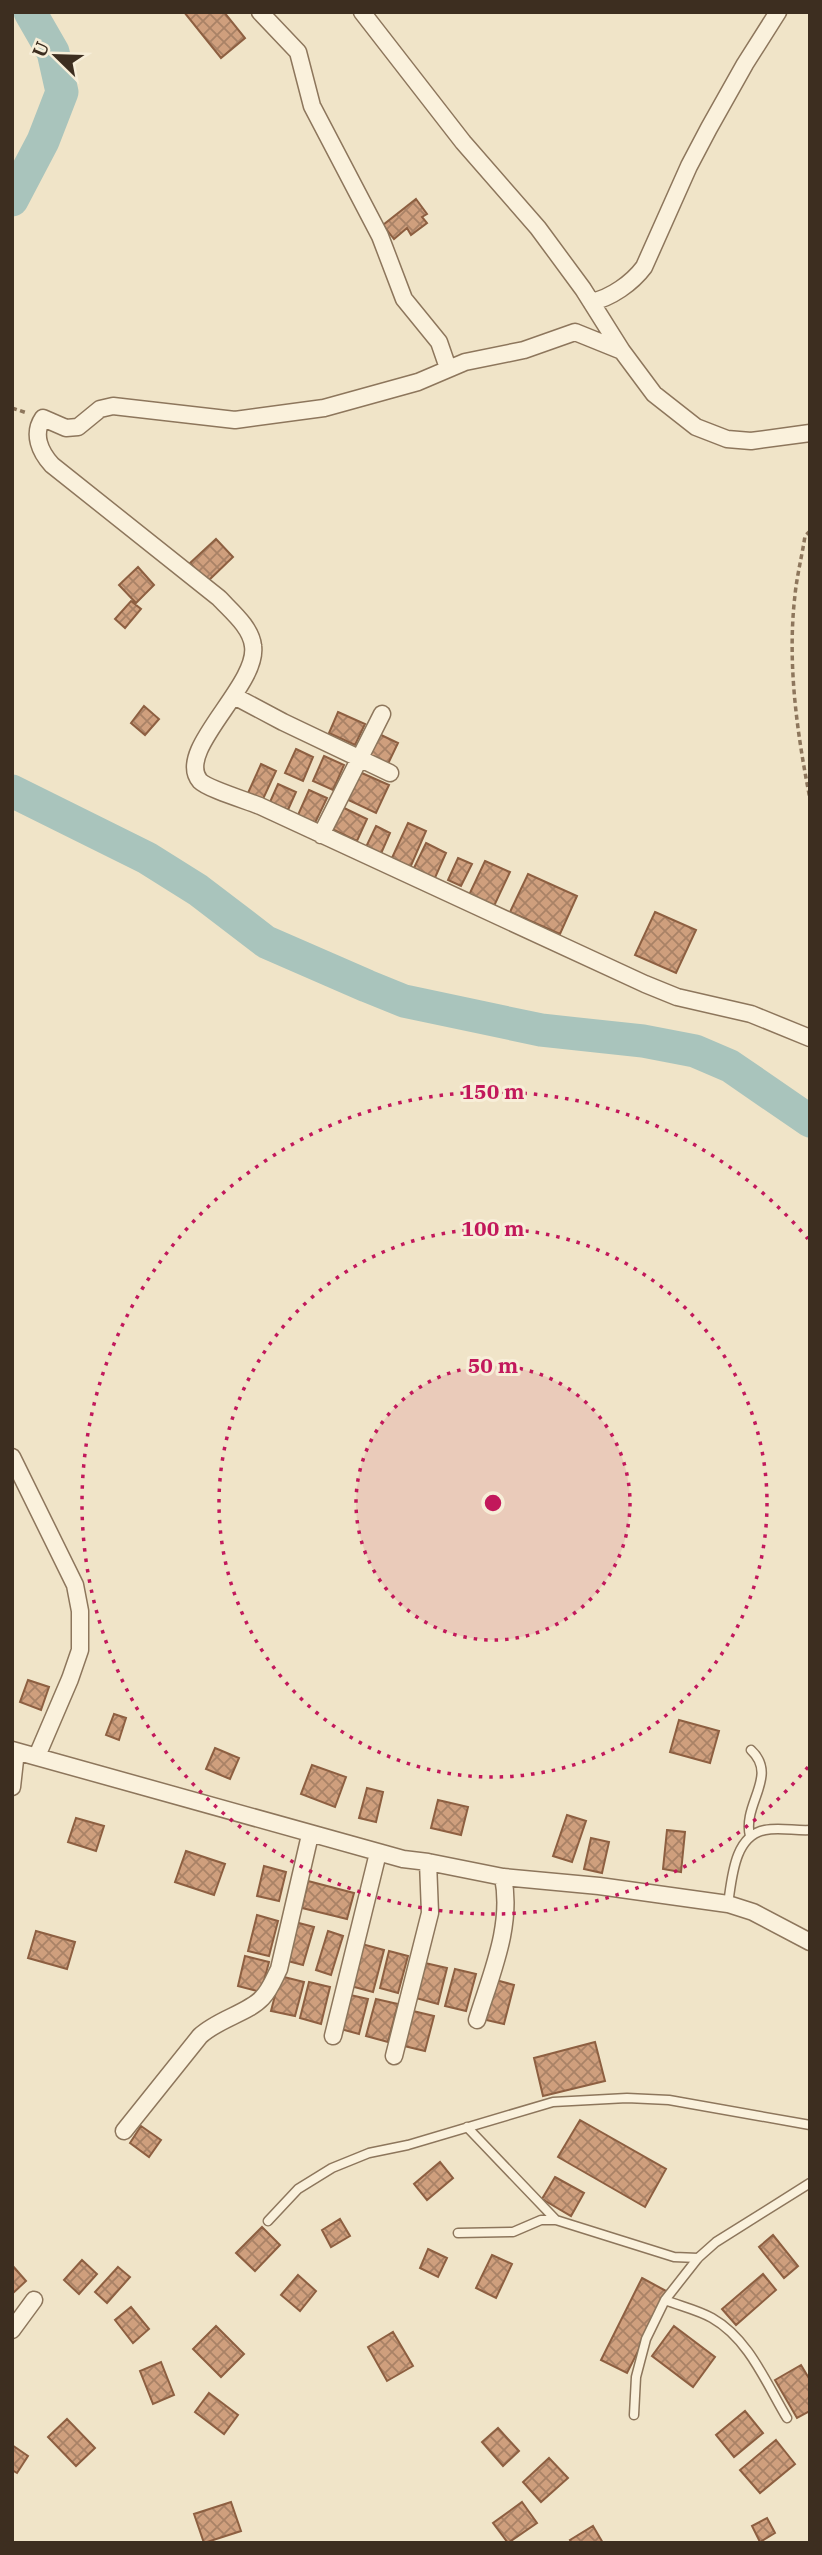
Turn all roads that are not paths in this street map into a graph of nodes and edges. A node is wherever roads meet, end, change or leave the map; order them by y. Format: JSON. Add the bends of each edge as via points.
{"nodes":[{"id":1,"x":260,"y":12,"type":"edge"},
{"id":2,"x":362,"y":12,"type":"edge"},
{"id":3,"x":778,"y":12,"type":"edge"},
{"id":4,"x":593,"y":306,"type":"junction"},
{"id":5,"x":575,"y":332,"type":"junction"},
{"id":6,"x":622,"y":351,"type":"junction"},
{"id":7,"x":448,"y":368,"type":"junction"},
{"id":8,"x":810,"y":433,"type":"edge"},
{"id":9,"x":234,"y":696,"type":"junction"},
{"id":10,"x":382,"y":714,"type":"dead end"},
{"id":11,"x":358,"y":758,"type":"junction"},
{"id":12,"x":390,"y":773,"type":"dead end"},
{"id":13,"x":321,"y":835,"type":"junction"},
{"id":14,"x":810,"y":1038,"type":"edge"},
{"id":15,"x":12,"y":1457,"type":"edge"},
{"id":16,"x":751,"y":1749,"type":"dead end"},
{"id":17,"x":14,"y":1751,"type":"edge"},
{"id":18,"x":37,"y":1756,"type":"junction"},
{"id":19,"x":12,"y":1787,"type":"edge"},
{"id":20,"x":810,"y":1830,"type":"edge"},
{"id":21,"x":310,"y":1835,"type":"junction"},
{"id":22,"x":750,"y":1836,"type":"junction"},
{"id":23,"x":378,"y":1853,"type":"junction"},
{"id":24,"x":428,"y":1862,"type":"junction"},
{"id":25,"x":503,"y":1878,"type":"junction"},
{"id":26,"x":728,"y":1904,"type":"junction"},
{"id":27,"x":810,"y":1942,"type":"edge"},
{"id":28,"x":477,"y":2020,"type":"dead end"},
{"id":29,"x":333,"y":2036,"type":"dead end"},
{"id":30,"x":394,"y":2056,"type":"dead end"},
{"id":31,"x":810,"y":2126,"type":"edge"},
{"id":32,"x":467,"y":2127,"type":"junction"},
{"id":33,"x":124,"y":2131,"type":"dead end"},
{"id":34,"x":810,"y":2183,"type":"edge"},
{"id":35,"x":556,"y":2220,"type":"junction"},
{"id":36,"x":268,"y":2221,"type":"dead end"},
{"id":37,"x":458,"y":2233,"type":"dead end"},
{"id":38,"x":698,"y":2258,"type":"junction"},
{"id":39,"x":34,"y":2300,"type":"dead end"},
{"id":40,"x":665,"y":2300,"type":"junction"},
{"id":41,"x":12,"y":2330,"type":"edge"},
{"id":42,"x":634,"y":2415,"type":"dead end"},
{"id":43,"x":787,"y":2418,"type":"dead end"}],
"edges":[{"from":1,"to":7,"type":"street","via":[[298,52],[312,106],[380,236],[404,299],[439,342]]},
{"from":2,"to":4,"type":"street","via":[[538,228]]},
{"from":3,"to":4,"type":"street","via":[[689,166],[644,267],[635,279]]},
{"from":4,"to":5,"type":"street"},
{"from":4,"to":6,"type":"street"},
{"from":5,"to":6,"type":"street"},
{"from":5,"to":7,"type":"street"},
{"from":6,"to":8,"type":"street","via":[[653,394],[696,428],[727,439]]},
{"from":7,"to":9,"type":"street","via":[[380,394],[280,415],[234,419],[113,406],[100,409],[78,427],[66,428],[43,418],[38,425],[43,457],[237,616],[254,647],[251,668]]},
{"from":9,"to":11,"type":"street"},
{"from":9,"to":13,"type":"street","via":[[198,750],[200,780]]},
{"from":10,"to":11,"type":"street"},
{"from":11,"to":12,"type":"street"},
{"from":11,"to":13,"type":"street"},
{"from":13,"to":14,"type":"street","via":[[645,984],[677,997],[751,1014]]},
{"from":15,"to":18,"type":"street","via":[[75,1585],[80,1611],[80,1650]]},
{"from":16,"to":22,"type":"lane","via":[[763,1772],[749,1812]]},
{"from":17,"to":18,"type":"street"},
{"from":17,"to":19,"type":"street"},
{"from":18,"to":21,"type":"street"},
{"from":20,"to":22,"type":"lane","via":[[766,1830]]},
{"from":21,"to":23,"type":"street"},
{"from":21,"to":33,"type":"street","via":[[271,1986],[261,2000],[200,2036]]},
{"from":22,"to":26,"type":"lane","via":[[735,1865]]},
{"from":23,"to":24,"type":"street"},
{"from":23,"to":29,"type":"street"},
{"from":24,"to":25,"type":"street"},
{"from":24,"to":30,"type":"street","via":[[430,1913]]},
{"from":25,"to":26,"type":"street"},
{"from":25,"to":28,"type":"street","via":[[507,1898],[504,1929]]},
{"from":26,"to":27,"type":"street"},
{"from":31,"to":32,"type":"lane","via":[[669,2100],[627,2098],[553,2102]]},
{"from":32,"to":35,"type":"lane"},
{"from":32,"to":36,"type":"lane","via":[[369,2153],[332,2168],[298,2189]]},
{"from":34,"to":38,"type":"lane"},
{"from":35,"to":37,"type":"lane","via":[[541,2220],[513,2232]]},
{"from":35,"to":38,"type":"lane","via":[[674,2257]]},
{"from":38,"to":40,"type":"lane"},
{"from":39,"to":41,"type":"street"},
{"from":40,"to":42,"type":"lane","via":[[646,2339],[636,2377]]},
{"from":40,"to":43,"type":"lane","via":[[710,2316],[730,2330],[744,2345]]}]}
